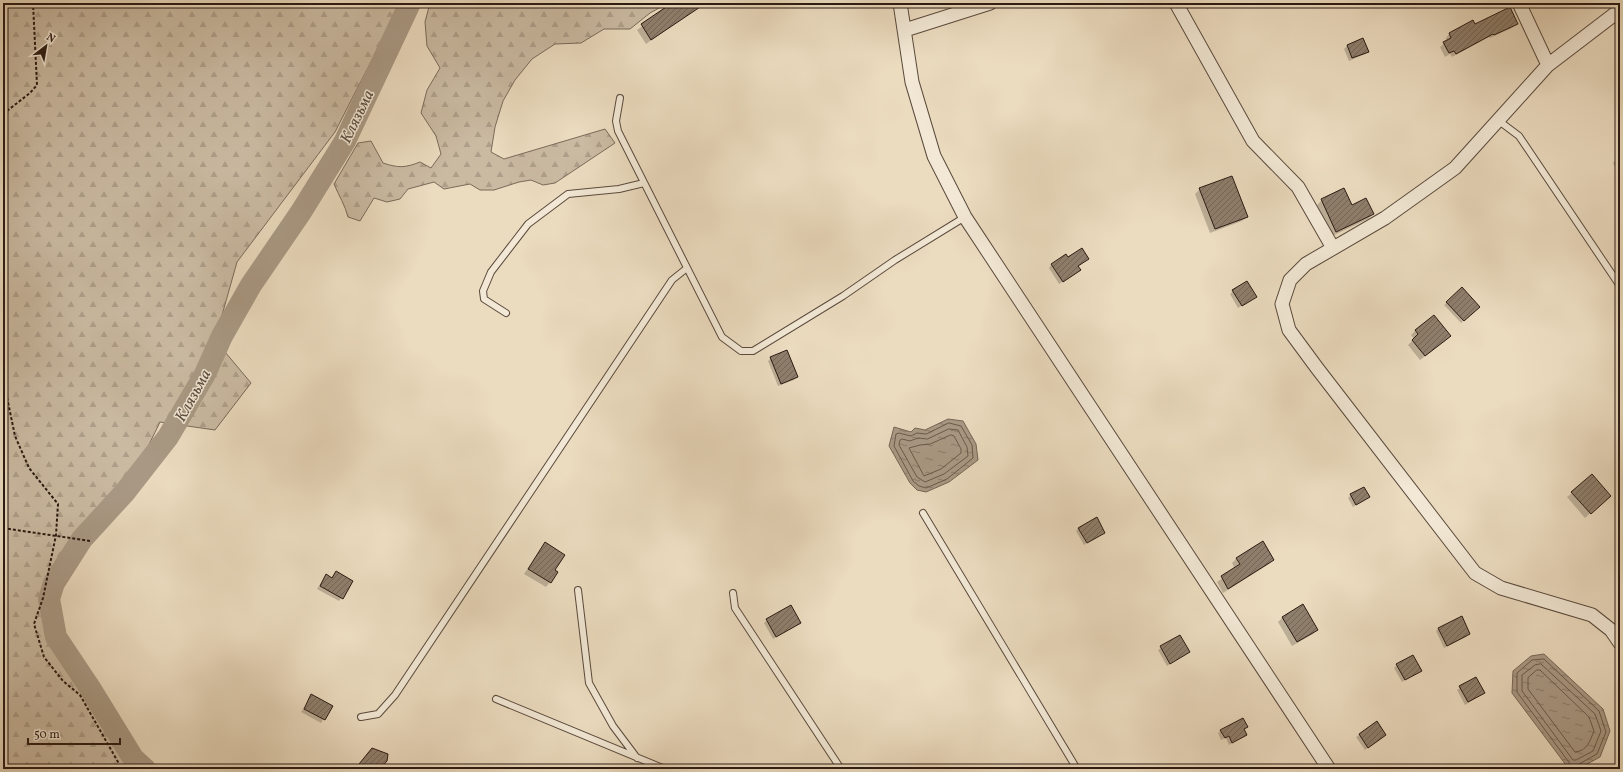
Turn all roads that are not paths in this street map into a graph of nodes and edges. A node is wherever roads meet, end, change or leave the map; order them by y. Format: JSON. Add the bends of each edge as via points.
{"nodes":[{"id":1,"x":900,"y":3,"type":"edge"},
{"id":2,"x":990,"y":3,"type":"edge"},
{"id":3,"x":1176,"y":3,"type":"edge"},
{"id":4,"x":1519,"y":3,"type":"edge"},
{"id":5,"x":1620,"y":10,"type":"edge"},
{"id":6,"x":904,"y":30,"type":"junction"},
{"id":7,"x":1548,"y":65,"type":"junction"},
{"id":8,"x":620,"y":98,"type":"dead end"},
{"id":9,"x":1499,"y":121,"type":"junction"},
{"id":10,"x":644,"y":183,"type":"junction"},
{"id":11,"x":965,"y":217,"type":"junction"},
{"id":12,"x":1333,"y":248,"type":"junction"},
{"id":13,"x":687,"y":268,"type":"junction"},
{"id":14,"x":1620,"y":286,"type":"edge"},
{"id":15,"x":506,"y":313,"type":"dead end"},
{"id":16,"x":923,"y":512,"type":"dead end"},
{"id":17,"x":578,"y":590,"type":"dead end"},
{"id":18,"x":733,"y":593,"type":"dead end"},
{"id":19,"x":1620,"y":643,"type":"edge"},
{"id":20,"x":496,"y":699,"type":"dead end"},
{"id":21,"x":361,"y":717,"type":"dead end"},
{"id":22,"x":637,"y":758,"type":"junction"},
{"id":23,"x":665,"y":769,"type":"edge"},
{"id":24,"x":841,"y":769,"type":"edge"},
{"id":25,"x":1077,"y":769,"type":"edge"},
{"id":26,"x":1329,"y":769,"type":"edge"}],
"edges":[{"from":1,"to":6,"type":"street"},
{"from":2,"to":6,"type":"street"},
{"from":3,"to":12,"type":"street","via":[[1253,140],[1298,187]]},
{"from":4,"to":7,"type":"street"},
{"from":5,"to":7,"type":"street"},
{"from":6,"to":11,"type":"street","via":[[912,82],[934,156]]},
{"from":7,"to":9,"type":"street"},
{"from":8,"to":10,"type":"lane","via":[[616,121],[618,131]]},
{"from":9,"to":12,"type":"street","via":[[1455,168],[1385,218]]},
{"from":9,"to":14,"type":"lane","via":[[1520,136]]},
{"from":10,"to":13,"type":"lane"},
{"from":10,"to":15,"type":"lane","via":[[619,189],[568,194],[528,224],[491,272],[483,291],[484,299]]},
{"from":11,"to":13,"type":"lane","via":[[753,351],[741,351],[722,337]]},
{"from":11,"to":26,"type":"street"},
{"from":12,"to":19,"type":"street","via":[[1306,264],[1290,280],[1282,304],[1289,330],[1316,368],[1475,573],[1501,588],[1592,615],[1611,630]]},
{"from":13,"to":21,"type":"lane","via":[[672,280],[394,695],[378,714]]},
{"from":16,"to":25,"type":"lane"},
{"from":17,"to":22,"type":"lane","via":[[589,682],[613,726]]},
{"from":18,"to":24,"type":"lane","via":[[735,608]]},
{"from":20,"to":22,"type":"lane"},
{"from":22,"to":23,"type":"lane"}]}
